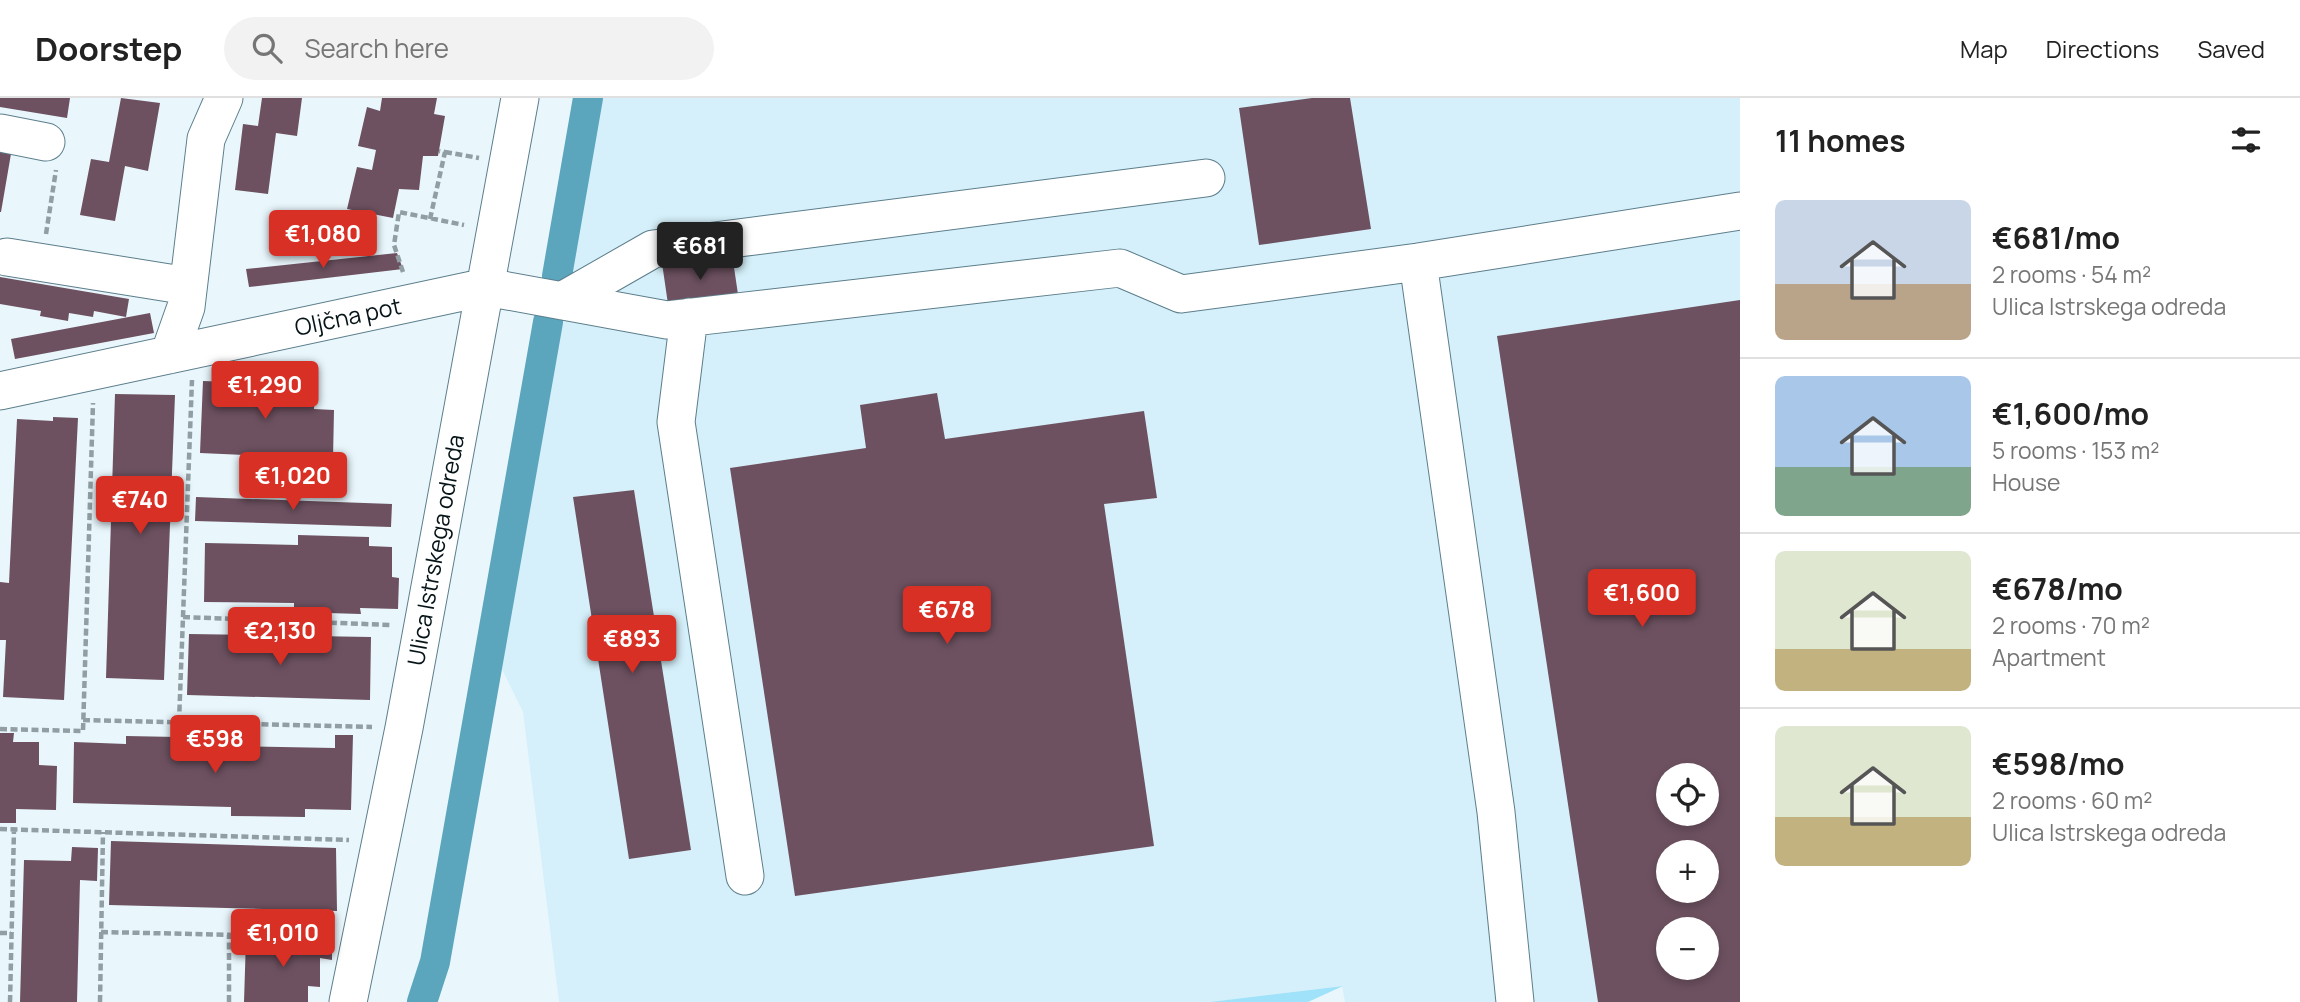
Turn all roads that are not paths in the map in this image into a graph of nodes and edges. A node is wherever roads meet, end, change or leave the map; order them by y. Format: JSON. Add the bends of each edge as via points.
{"nodes":[{"id":1,"x":224,"y":98,"type":"edge"},
{"id":2,"x":520,"y":98,"type":"edge"},
{"id":3,"x":0,"y":133,"type":"edge"},
{"id":4,"x":46,"y":142,"type":"road end"},
{"id":5,"x":1206,"y":178,"type":"dead end"},
{"id":6,"x":1740,"y":212,"type":"edge"},
{"id":7,"x":24,"y":260,"type":"road end"},
{"id":8,"x":1418,"y":262,"type":"junction"},
{"id":9,"x":188,"y":286,"type":"junction"},
{"id":10,"x":486,"y":287,"type":"junction"},
{"id":11,"x":562,"y":301,"type":"junction"},
{"id":12,"x":689,"y":317,"type":"junction"},
{"id":13,"x":181,"y":353,"type":"junction"},
{"id":14,"x":0,"y":391,"type":"edge"},
{"id":15,"x":745,"y":876,"type":"dead end"},
{"id":16,"x":348,"y":1002,"type":"edge"},
{"id":17,"x":1514,"y":1002,"type":"edge"}],
"edges":[{"from":1,"to":9,"type":"street","via":[[206,139]]},
{"from":2,"to":10,"type":"street","name":"Ulica Istrskega odreda"},
{"from":3,"to":4,"type":"street"},
{"from":5,"to":11,"type":"street","via":[[653,249]]},
{"from":6,"to":8,"type":"street"},
{"from":7,"to":9,"type":"street"},
{"from":8,"to":12,"type":"street","via":[[1181,294],[1120,268]]},
{"from":8,"to":17,"type":"street","via":[[1496,811]]},
{"from":9,"to":13,"type":"street"},
{"from":10,"to":11,"type":"street"},
{"from":10,"to":13,"type":"street","name":"Oljčna pot"},
{"from":10,"to":16,"type":"street","name":"Ulica Istrskega odreda"},
{"from":11,"to":12,"type":"street","via":[[667,320]]},
{"from":12,"to":15,"type":"street","via":[[676,422]]},
{"from":13,"to":14,"type":"street","name":"Oljčna pot"}]}
